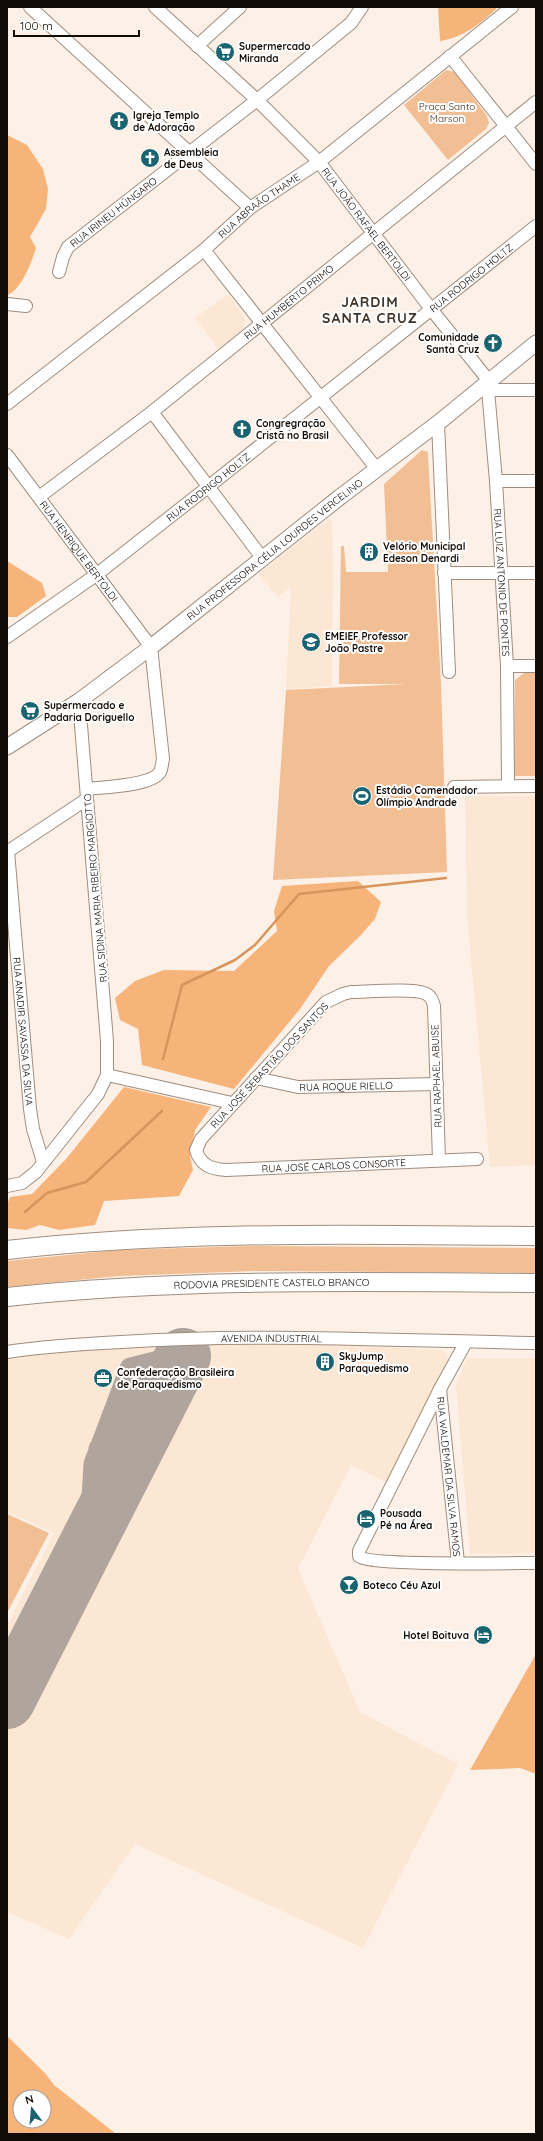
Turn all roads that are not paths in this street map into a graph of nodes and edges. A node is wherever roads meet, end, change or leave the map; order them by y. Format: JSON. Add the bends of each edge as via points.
{"nodes":[{"id":1,"x":30,"y":7,"type":"edge"},
{"id":2,"x":155,"y":7,"type":"edge"},
{"id":3,"x":240,"y":7,"type":"edge"},
{"id":4,"x":362,"y":7,"type":"edge"},
{"id":5,"x":512,"y":7,"type":"edge"},
{"id":6,"x":197,"y":46,"type":"junction"},
{"id":7,"x":450,"y":56,"type":"junction"},
{"id":8,"x":257,"y":100,"type":"junction"},
{"id":9,"x":536,"y":102,"type":"edge"},
{"id":10,"x":507,"y":126,"type":"junction"},
{"id":11,"x":188,"y":152,"type":"junction"},
{"id":12,"x":318,"y":162,"type":"junction"},
{"id":13,"x":536,"y":164,"type":"edge"},
{"id":14,"x":250,"y":208,"type":"junction"},
{"id":15,"x":536,"y":226,"type":"edge"},
{"id":16,"x":373,"y":234,"type":"junction"},
{"id":17,"x":204,"y":250,"type":"junction"},
{"id":18,"x":59,"y":272,"type":"dead end"},
{"id":19,"x":7,"y":304,"type":"edge"},
{"id":20,"x":26,"y":306,"type":"dead end"},
{"id":21,"x":431,"y":310,"type":"junction"},
{"id":22,"x":262,"y":323,"type":"junction"},
{"id":23,"x":536,"y":343,"type":"edge"},
{"id":24,"x":488,"y":385,"type":"junction"},
{"id":25,"x":536,"y":390,"type":"edge"},
{"id":26,"x":321,"y":398,"type":"junction"},
{"id":27,"x":7,"y":404,"type":"edge"},
{"id":28,"x":152,"y":412,"type":"junction"},
{"id":29,"x":438,"y":423,"type":"junction"},
{"id":30,"x":7,"y":455,"type":"edge"},
{"id":31,"x":376,"y":468,"type":"junction"},
{"id":32,"x":496,"y":481,"type":"junction"},
{"id":33,"x":536,"y":481,"type":"edge"},
{"id":34,"x":208,"y":487,"type":"junction"},
{"id":35,"x":39,"y":498,"type":"junction"},
{"id":36,"x":263,"y":558,"type":"junction"},
{"id":37,"x":444,"y":573,"type":"junction"},
{"id":38,"x":500,"y":573,"type":"junction"},
{"id":39,"x":536,"y":573,"type":"edge"},
{"id":40,"x":96,"y":575,"type":"junction"},
{"id":41,"x":7,"y":637,"type":"edge"},
{"id":42,"x":150,"y":647,"type":"junction"},
{"id":43,"x":507,"y":666,"type":"junction"},
{"id":44,"x":536,"y":666,"type":"edge"},
{"id":45,"x":449,"y":672,"type":"dead end"},
{"id":46,"x":79,"y":701,"type":"junction"},
{"id":47,"x":7,"y":747,"type":"edge"},
{"id":48,"x":508,"y":785,"type":"junction"},
{"id":49,"x":536,"y":786,"type":"edge"},
{"id":50,"x":454,"y":787,"type":"dead end"},
{"id":51,"x":87,"y":794,"type":"junction"},
{"id":52,"x":8,"y":852,"type":"edge"},
{"id":53,"x":428,"y":994,"type":"joint"},
{"id":54,"x":107,"y":1075,"type":"junction"},
{"id":55,"x":256,"y":1078,"type":"junction"},
{"id":56,"x":437,"y":1084,"type":"junction"},
{"id":57,"x":232,"y":1103,"type":"junction"},
{"id":58,"x":197,"y":1154,"type":"joint"},
{"id":59,"x":477,"y":1159,"type":"dead end"},
{"id":60,"x":439,"y":1160,"type":"junction"},
{"id":61,"x":43,"y":1162,"type":"junction"},
{"id":62,"x":7,"y":1186,"type":"edge"},
{"id":63,"x":536,"y":1236,"type":"edge"},
{"id":64,"x":7,"y":1250,"type":"edge"},
{"id":65,"x":536,"y":1283,"type":"edge"},
{"id":66,"x":7,"y":1297,"type":"edge"},
{"id":67,"x":466,"y":1342,"type":"junction"},
{"id":68,"x":536,"y":1343,"type":"edge"},
{"id":69,"x":7,"y":1352,"type":"edge"},
{"id":70,"x":440,"y":1389,"type":"junction"},
{"id":71,"x":458,"y":1563,"type":"junction"},
{"id":72,"x":536,"y":1563,"type":"edge"}],
"edges":[{"from":1,"to":11,"type":"street"},
{"from":2,"to":6,"type":"street","name":"RUA JOÃO RAFAEL BERTOLDI"},
{"from":3,"to":6,"type":"street"},
{"from":4,"to":8,"type":"street","name":"RUA IRINEU HÚNGARO","via":[[351,23]]},
{"from":5,"to":7,"type":"street","name":"RUA ABRAÃO THAME"},
{"from":6,"to":8,"type":"street","name":"RUA JOÃO RAFAEL BERTOLDI"},
{"from":7,"to":10,"type":"street"},
{"from":7,"to":12,"type":"street","name":"RUA ABRAÃO THAME"},
{"from":8,"to":11,"type":"street","name":"RUA IRINEU HÚNGARO"},
{"from":8,"to":12,"type":"street","name":"RUA JOÃO RAFAEL BERTOLDI"},
{"from":9,"to":10,"type":"street","name":"RUA HUMBERTO PRIMO"},
{"from":10,"to":13,"type":"street"},
{"from":10,"to":16,"type":"street","name":"RUA HUMBERTO PRIMO"},
{"from":11,"to":14,"type":"street"},
{"from":11,"to":18,"type":"street","name":"RUA IRINEU HÚNGARO","via":[[68,248]]},
{"from":12,"to":14,"type":"street","name":"RUA ABRAÃO THAME"},
{"from":12,"to":16,"type":"street","name":"RUA JOÃO RAFAEL BERTOLDI"},
{"from":14,"to":17,"type":"street","name":"RUA ABRAÃO THAME"},
{"from":15,"to":21,"type":"street","name":"RUA RODRIGO HOLTZ"},
{"from":16,"to":21,"type":"street","name":"RUA JOÃO RAFAEL BERTOLDI"},
{"from":16,"to":22,"type":"street","name":"RUA HUMBERTO PRIMO"},
{"from":17,"to":22,"type":"street"},
{"from":17,"to":27,"type":"street","name":"RUA ABRAÃO THAME"},
{"from":19,"to":20,"type":"street"},
{"from":21,"to":24,"type":"street","name":"RUA JOÃO RAFAEL BERTOLDI"},
{"from":21,"to":26,"type":"street","name":"RUA RODRIGO HOLTZ"},
{"from":22,"to":26,"type":"street"},
{"from":22,"to":28,"type":"street","name":"RUA HUMBERTO PRIMO"},
{"from":23,"to":24,"type":"main road","name":"RUA PROFESSORA CÉLIA LOURDES VERCELINO"},
{"from":24,"to":25,"type":"street"},
{"from":24,"to":29,"type":"main road","name":"RUA PROFESSORA CÉLIA LOURDES VERCELINO"},
{"from":24,"to":32,"type":"street","name":"RUA LUIZ ANTONIO DE PONTES"},
{"from":26,"to":31,"type":"street"},
{"from":26,"to":34,"type":"street","name":"RUA RODRIGO HOLTZ"},
{"from":28,"to":34,"type":"street"},
{"from":28,"to":35,"type":"street","name":"RUA HUMBERTO PRIMO"},
{"from":29,"to":31,"type":"main road","name":"RUA PROFESSORA CÉLIA LOURDES VERCELINO"},
{"from":29,"to":37,"type":"street"},
{"from":30,"to":35,"type":"street","name":"RUA HENRIQUE BERTOLDI"},
{"from":31,"to":36,"type":"main road","name":"RUA PROFESSORA CÉLIA LOURDES VERCELINO","via":[[363,481],[340,496]]},
{"from":32,"to":33,"type":"street"},
{"from":32,"to":38,"type":"street","name":"RUA LUIZ ANTONIO DE PONTES"},
{"from":34,"to":36,"type":"street"},
{"from":34,"to":40,"type":"street","name":"RUA RODRIGO HOLTZ"},
{"from":35,"to":40,"type":"street","name":"RUA HENRIQUE BERTOLDI"},
{"from":36,"to":42,"type":"main road","name":"RUA PROFESSORA CÉLIA LOURDES VERCELINO"},
{"from":37,"to":38,"type":"street"},
{"from":37,"to":45,"type":"street"},
{"from":38,"to":39,"type":"street"},
{"from":38,"to":43,"type":"street","name":"RUA LUIZ ANTONIO DE PONTES"},
{"from":40,"to":41,"type":"street","name":"RUA RODRIGO HOLTZ"},
{"from":40,"to":42,"type":"street","name":"RUA HENRIQUE BERTOLDI"},
{"from":42,"to":46,"type":"main road","name":"RUA PROFESSORA CÉLIA LOURDES VERCELINO"},
{"from":42,"to":51,"type":"street","via":[[163,759],[160,771],[156,776],[136,783]]},
{"from":43,"to":44,"type":"street"},
{"from":43,"to":48,"type":"street","name":"RUA LUIZ ANTONIO DE PONTES"},
{"from":46,"to":47,"type":"main road","name":"RUA PROFESSORA CÉLIA LOURDES VERCELINO"},
{"from":46,"to":51,"type":"street","name":"RUA SIDINA MARIA RIBEIRO MARGIOTTO"},
{"from":48,"to":49,"type":"street"},
{"from":48,"to":50,"type":"street"},
{"from":51,"to":52,"type":"street"},
{"from":51,"to":54,"type":"street","name":"RUA SIDINA MARIA RIBEIRO MARGIOTTO","via":[[107,1041]]},
{"from":52,"to":61,"type":"street","name":"RUA ANADIR SAVASSA DA SILVA","via":[[30,1109]]},
{"from":53,"to":55,"type":"street","name":"RUA JOSÉ SEBASTIÃO DOS SANTOS","via":[[403,991],[366,992],[335,997],[321,1008]]},
{"from":53,"to":56,"type":"street","name":"RUA RAPHAEL ABUISE","via":[[434,1006]]},
{"from":54,"to":57,"type":"street"},
{"from":54,"to":61,"type":"street","via":[[98,1094]]},
{"from":55,"to":56,"type":"street","name":"RUA ROQUE RIELLO","via":[[298,1087]]},
{"from":55,"to":57,"type":"street","name":"RUA JOSÉ SEBASTIÃO DOS SANTOS"},
{"from":56,"to":60,"type":"street","name":"RUA RAPHAEL ABUISE"},
{"from":57,"to":58,"type":"street","name":"RUA JOSÉ SEBASTIÃO DOS SANTOS","via":[[201,1139],[197,1146]]},
{"from":58,"to":60,"type":"street","name":"RUA JOSÉ CARLOS CONSORTE","via":[[203,1164],[217,1170]]},
{"from":59,"to":60,"type":"street","name":"RUA JOSÉ CARLOS CONSORTE"},
{"from":61,"to":62,"type":"street","via":[[27,1180]]},
{"from":63,"to":64,"type":"highway","via":[[302,1235],[161,1238]]},
{"from":65,"to":66,"type":"highway","name":"RODOVIA PRESIDENTE CASTELO BRANCO","via":[[168,1284]]},
{"from":67,"to":68,"type":"street","name":"AVENIDA INDUSTRIAL"},
{"from":67,"to":69,"type":"street","name":"AVENIDA INDUSTRIAL","via":[[268,1337],[179,1338]]},
{"from":67,"to":70,"type":"street"},
{"from":70,"to":71,"type":"street","name":"RUA WALDEMAR DA SILVA RAMOS"},
{"from":70,"to":71,"type":"street","via":[[359,1551],[361,1558],[366,1560]]},
{"from":71,"to":72,"type":"street"}]}
